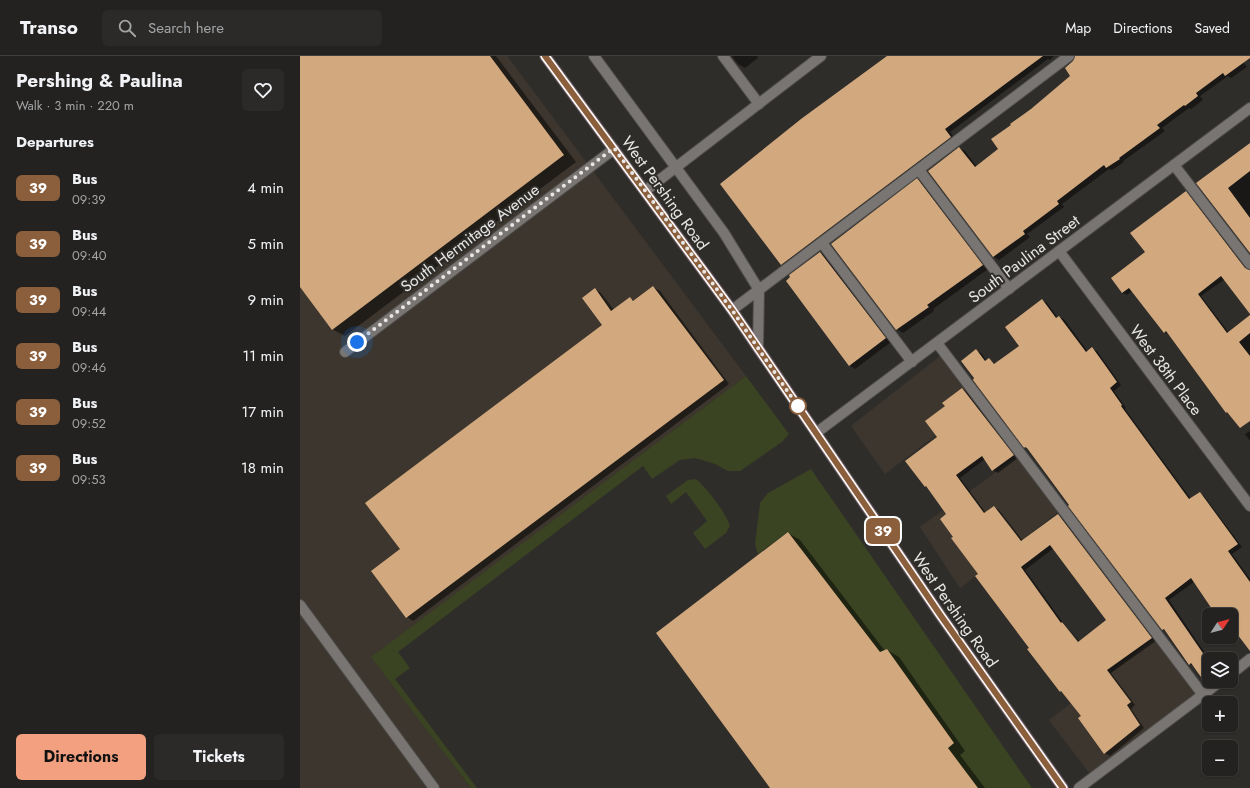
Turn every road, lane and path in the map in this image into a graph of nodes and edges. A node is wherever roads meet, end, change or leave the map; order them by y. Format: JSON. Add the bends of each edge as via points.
{"nodes":[{"id":1,"x":545,"y":56,"type":"edge"},
{"id":2,"x":594,"y":56,"type":"edge"},
{"id":3,"x":723,"y":56,"type":"edge"},
{"id":4,"x":822,"y":56,"type":"edge"},
{"id":5,"x":1069,"y":56,"type":"edge"},
{"id":6,"x":758,"y":104,"type":"junction"},
{"id":7,"x":1250,"y":108,"type":"edge"},
{"id":8,"x":614,"y":148,"type":"junction"},
{"id":9,"x":1174,"y":165,"type":"junction"},
{"id":10,"x":676,"y":167,"type":"junction"},
{"id":11,"x":919,"y":170,"type":"junction"},
{"id":12,"x":645,"y":191,"type":"junction"},
{"id":13,"x":822,"y":243,"type":"junction"},
{"id":14,"x":1059,"y":251,"type":"junction"},
{"id":15,"x":1250,"y":264,"type":"edge"},
{"id":16,"x":1009,"y":289,"type":"junction"},
{"id":17,"x":759,"y":290,"type":"junction"},
{"id":18,"x":732,"y":310,"type":"junction"},
{"id":19,"x":937,"y":343,"type":"junction"},
{"id":20,"x":758,"y":348,"type":"junction"},
{"id":21,"x":345,"y":352,"type":"dead end"},
{"id":22,"x":912,"y":362,"type":"junction"},
{"id":23,"x":816,"y":433,"type":"junction"},
{"id":24,"x":1250,"y":506,"type":"edge"},
{"id":25,"x":300,"y":606,"type":"edge"},
{"id":26,"x":1250,"y":659,"type":"edge"},
{"id":27,"x":1238,"y":668,"type":"edge"},
{"id":28,"x":1212,"y":688,"type":"edge"},
{"id":29,"x":1203,"y":695,"type":"junction"},
{"id":30,"x":434,"y":788,"type":"edge"},
{"id":31,"x":1063,"y":788,"type":"edge"},
{"id":32,"x":1079,"y":788,"type":"edge"}],
"edges":[{"from":1,"to":8,"type":"main road","name":"West Pershing Road"},
{"from":2,"to":10,"type":"street","name":"West Pershing Road"},
{"from":3,"to":6,"type":"street"},
{"from":4,"to":6,"type":"street"},
{"from":5,"to":11,"type":"street"},
{"from":6,"to":10,"type":"street"},
{"from":7,"to":9,"type":"street","name":"South Paulina Street"},
{"from":8,"to":12,"type":"main road","name":"West Pershing Road"},
{"from":8,"to":21,"type":"street","name":"South Hermitage Avenue"},
{"from":9,"to":14,"type":"street","name":"South Paulina Street"},
{"from":9,"to":15,"type":"street"},
{"from":10,"to":12,"type":"street"},
{"from":10,"to":17,"type":"street","name":"West Pershing Road","via":[[724,233]]},
{"from":11,"to":13,"type":"street"},
{"from":11,"to":16,"type":"street"},
{"from":12,"to":18,"type":"main road","name":"West Pershing Road"},
{"from":13,"to":17,"type":"street"},
{"from":13,"to":22,"type":"street"},
{"from":14,"to":16,"type":"street","name":"South Paulina Street"},
{"from":14,"to":24,"type":"street","name":"West 38th Place"},
{"from":16,"to":19,"type":"street","name":"South Paulina Street"},
{"from":17,"to":18,"type":"street"},
{"from":17,"to":20,"type":"street"},
{"from":18,"to":20,"type":"main road","name":"West Pershing Road"},
{"from":19,"to":22,"type":"street","name":"South Paulina Street"},
{"from":19,"to":29,"type":"street"},
{"from":20,"to":23,"type":"main road","name":"West Pershing Road"},
{"from":22,"to":23,"type":"street","name":"South Paulina Street"},
{"from":23,"to":31,"type":"main road","name":"West Pershing Road"},
{"from":25,"to":30,"type":"street"},
{"from":26,"to":27,"type":"street"},
{"from":28,"to":29,"type":"street"},
{"from":29,"to":32,"type":"street"}]}
